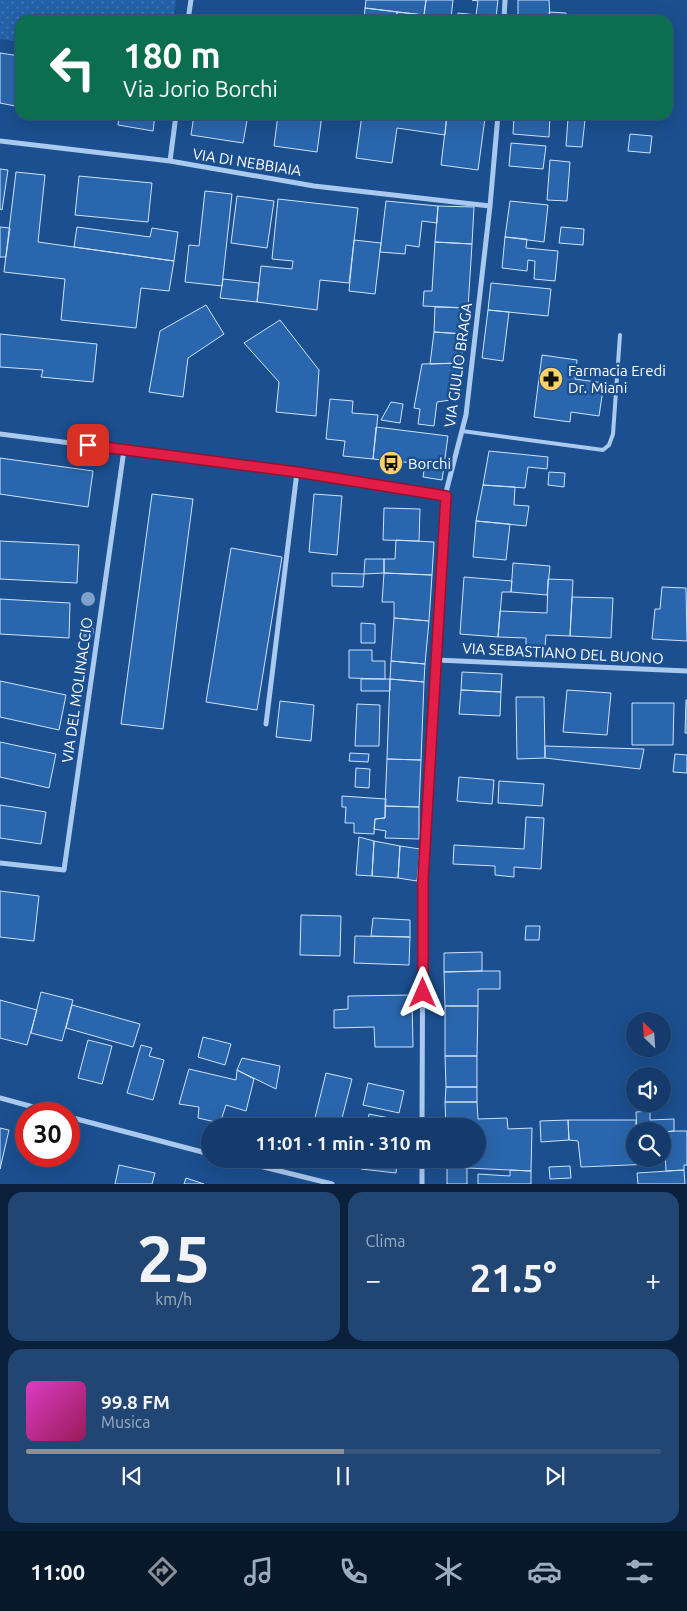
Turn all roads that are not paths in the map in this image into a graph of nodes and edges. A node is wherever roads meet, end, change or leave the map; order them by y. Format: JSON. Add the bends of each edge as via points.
{"nodes":[{"id":1,"x":190,"y":0,"type":"edge"},
{"id":2,"x":505,"y":0,"type":"edge"},
{"id":3,"x":188,"y":15,"type":"edge"},
{"id":4,"x":504,"y":15,"type":"edge"},
{"id":5,"x":175,"y":120,"type":"edge"},
{"id":6,"x":498,"y":120,"type":"edge"},
{"id":7,"x":0,"y":141,"type":"edge"},
{"id":8,"x":170,"y":162,"type":"junction"},
{"id":9,"x":490,"y":206,"type":"junction"},
{"id":10,"x":620,"y":334,"type":"dead end"},
{"id":11,"x":462,"y":431,"type":"junction"},
{"id":12,"x":0,"y":434,"type":"edge"},
{"id":13,"x":124,"y":450,"type":"junction"},
{"id":14,"x":297,"y":472,"type":"junction"},
{"id":15,"x":446,"y":496,"type":"junction"},
{"id":16,"x":437,"y":660,"type":"junction"},
{"id":17,"x":687,"y":671,"type":"edge"},
{"id":18,"x":266,"y":724,"type":"dead end"},
{"id":19,"x":0,"y":863,"type":"edge"},
{"id":20,"x":0,"y":1098,"type":"edge"},
{"id":21,"x":15,"y":1102,"type":"edge"},
{"id":22,"x":422,"y":1118,"type":"edge"},
{"id":23,"x":80,"y":1119,"type":"edge"},
{"id":24,"x":201,"y":1152,"type":"edge"},
{"id":25,"x":267,"y":1168,"type":"edge"},
{"id":26,"x":422,"y":1168,"type":"edge"},
{"id":27,"x":332,"y":1184,"type":"edge"},
{"id":28,"x":422,"y":1184,"type":"edge"}],
"edges":[{"from":1,"to":3,"type":"street"},
{"from":2,"to":4,"type":"street"},
{"from":5,"to":8,"type":"street"},
{"from":6,"to":9,"type":"street","name":"VIA GIULIO BRAGA"},
{"from":7,"to":8,"type":"street","name":"VIA DI NEBBIAIA"},
{"from":8,"to":9,"type":"street","name":"VIA DI NEBBIAIA","via":[[314,186]]},
{"from":9,"to":11,"type":"street","name":"VIA GIULIO BRAGA"},
{"from":10,"to":11,"type":"lane","via":[[613,434],[603,450]]},
{"from":11,"to":15,"type":"street","name":"VIA GIULIO BRAGA"},
{"from":12,"to":13,"type":"street"},
{"from":13,"to":14,"type":"street"},
{"from":13,"to":19,"type":"street","name":"VIA DEL MOLINACCIO","via":[[64,870]]},
{"from":14,"to":15,"type":"street"},
{"from":14,"to":18,"type":"street"},
{"from":15,"to":16,"type":"street","name":"VIA GIULIO BRAGA"},
{"from":16,"to":17,"type":"street","name":"VIA SEBASTIANO DEL BUONO"},
{"from":16,"to":22,"type":"street","name":"VIA GIULIO BRAGA","via":[[423,880]]},
{"from":20,"to":21,"type":"street"},
{"from":23,"to":24,"type":"street"},
{"from":25,"to":27,"type":"street"},
{"from":26,"to":28,"type":"street"}]}
